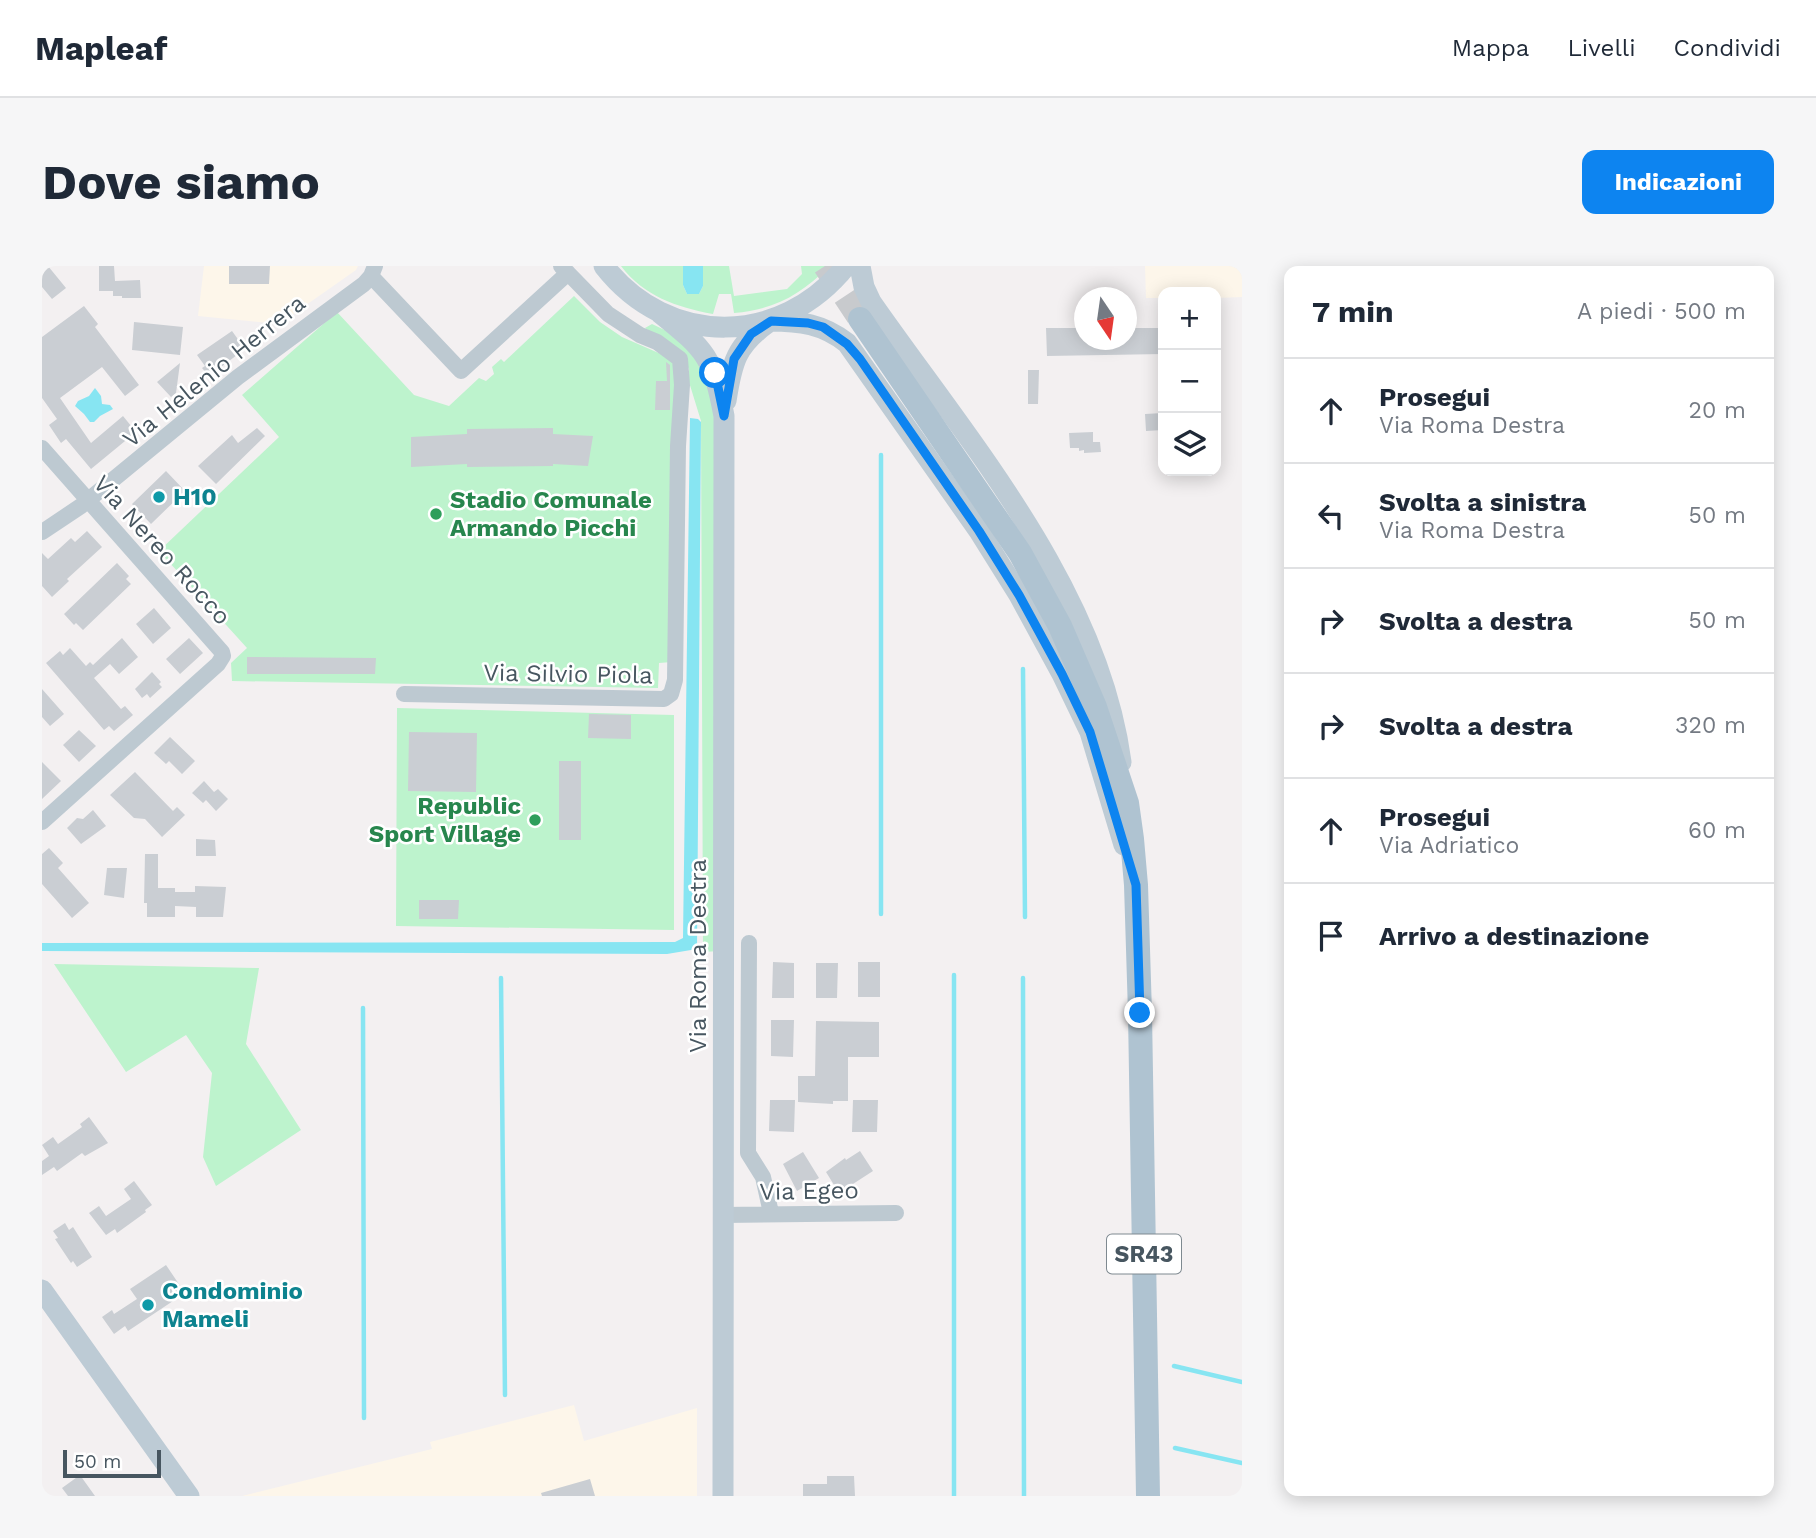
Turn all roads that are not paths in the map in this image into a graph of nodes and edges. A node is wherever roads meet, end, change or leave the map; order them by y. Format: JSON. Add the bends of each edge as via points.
{"nodes":[{"id":1,"x":604,"y":266,"type":"edge"},
{"id":2,"x":846,"y":266,"type":"edge"},
{"id":3,"x":860,"y":266,"type":"edge"},
{"id":4,"x":565,"y":270,"type":"edge"},
{"id":5,"x":373,"y":271,"type":"edge"},
{"id":6,"x":652,"y":309,"type":"junction"},
{"id":7,"x":860,"y":319,"type":"tunnel mouth"},
{"id":8,"x":771,"y":321,"type":"junction"},
{"id":9,"x":632,"y":330,"type":"junction"},
{"id":10,"x":724,"y":416,"type":"junction"},
{"id":11,"x":42,"y":448,"type":"edge"},
{"id":12,"x":88,"y":500,"type":"junction"},
{"id":13,"x":42,"y":532,"type":"edge"},
{"id":14,"x":404,"y":694,"type":"dead end"},
{"id":15,"x":1127,"y":803,"type":"junction"},
{"id":16,"x":42,"y":822,"type":"edge"},
{"id":17,"x":1136,"y":885,"type":"junction"},
{"id":18,"x":750,"y":943,"type":"dead end"},
{"id":19,"x":771,"y":1213,"type":"junction"},
{"id":20,"x":896,"y":1213,"type":"dead end"},
{"id":21,"x":723,"y":1215,"type":"junction"},
{"id":22,"x":42,"y":1290,"type":"edge"},
{"id":23,"x":189,"y":1496,"type":"edge"},
{"id":24,"x":723,"y":1496,"type":"edge"},
{"id":25,"x":1148,"y":1496,"type":"edge"}],
"edges":[{"from":1,"to":6,"type":"street","name":"Via Roma Destra","via":[[621,287]]},
{"from":2,"to":8,"type":"street","via":[[812,300]]},
{"from":3,"to":15,"type":"street","via":[[870,302],[995,477],[1079,618],[1114,719]]},
{"from":4,"to":5,"type":"street","via":[[461,371]]},
{"from":4,"to":9,"type":"street","name":"Via Silvio Piola","via":[[608,314]]},
{"from":5,"to":12,"type":"street","name":"Via Helenio Herrera"},
{"from":6,"to":8,"type":"street","via":[[699,325]]},
{"from":6,"to":9,"type":"street"},
{"from":6,"to":10,"type":"street","name":"Via Roma Destra","via":[[694,340],[706,357],[715,373]]},
{"from":7,"to":15,"type":"main road","number":"SR43","via":[[1040,588],[1087,687]]},
{"from":8,"to":10,"type":"street","name":"Via Roma Destra","via":[[751,334],[734,359]]},
{"from":8,"to":17,"type":"street","via":[[816,325],[847,344],[979,531],[1019,595],[1090,732]]},
{"from":9,"to":14,"type":"street","name":"Via Silvio Piola","via":[[677,355],[682,365],[675,680],[671,694],[664,699]]},
{"from":10,"to":21,"type":"street","name":"Via Roma Destra"},
{"from":11,"to":12,"type":"street","name":"Via Nereo Rocco"},
{"from":12,"to":13,"type":"street","name":"Via Helenio Herrera"},
{"from":12,"to":16,"type":"street","name":"Via Nereo Rocco","via":[[223,656]]},
{"from":15,"to":17,"type":"main road","number":"SR43"},
{"from":17,"to":25,"type":"main road","number":"SR43"},
{"from":18,"to":19,"type":"street","via":[[748,1153],[763,1177]]},
{"from":19,"to":20,"type":"street","name":"Via Egeo"},
{"from":19,"to":21,"type":"street","name":"Via Egeo"},
{"from":21,"to":24,"type":"street","name":"Via Roma Destra"},
{"from":22,"to":23,"type":"street"}]}
